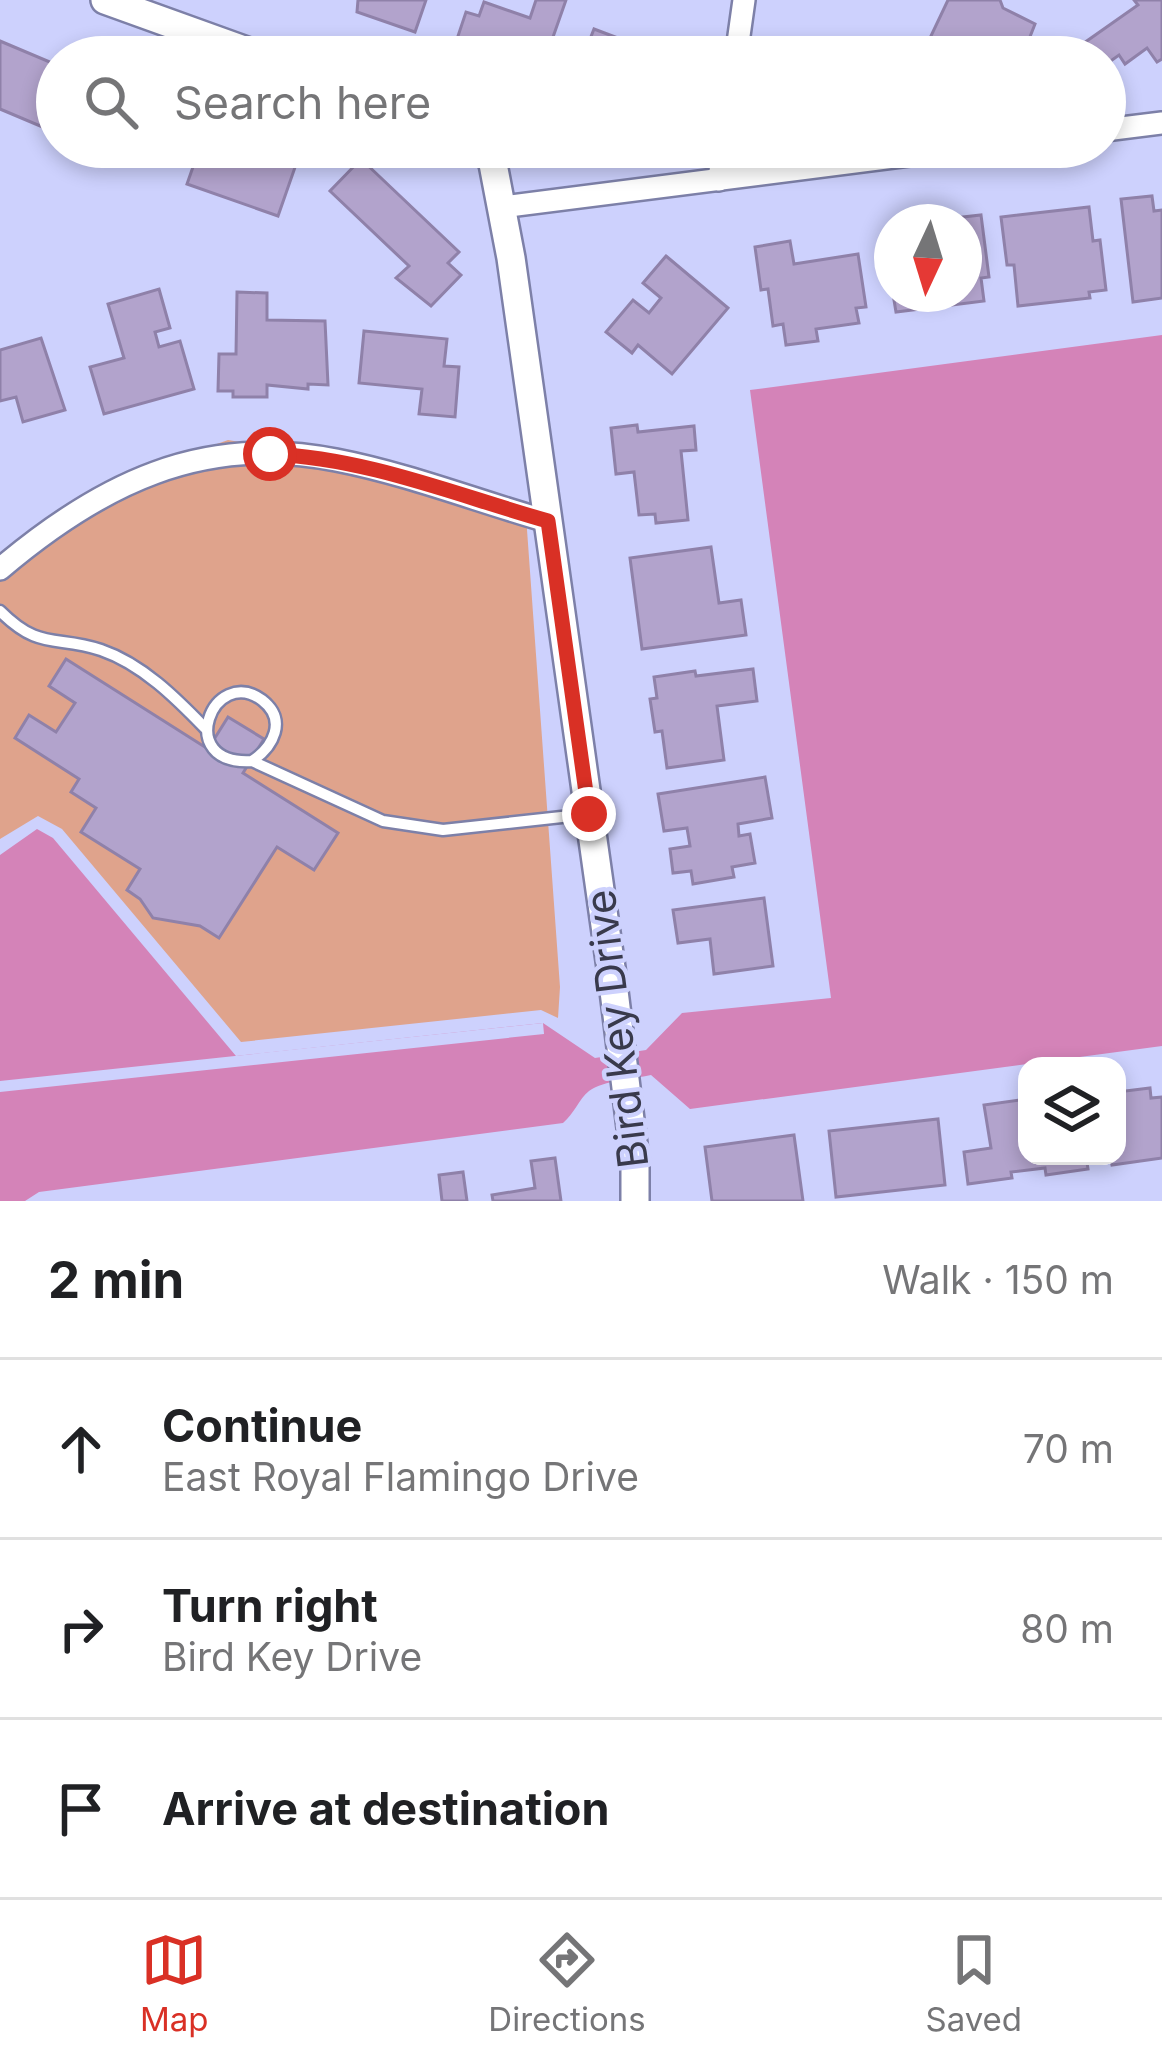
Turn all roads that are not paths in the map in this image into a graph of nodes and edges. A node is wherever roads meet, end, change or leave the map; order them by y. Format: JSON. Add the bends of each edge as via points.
{"nodes":[{"id":1,"x":105,"y":0,"type":"edge"},
{"id":2,"x":744,"y":0,"type":"edge"},
{"id":3,"x":205,"y":36,"type":"edge"},
{"id":4,"x":739,"y":36,"type":"edge"},
{"id":5,"x":1162,"y":123,"type":"edge"},
{"id":6,"x":1126,"y":127,"type":"edge"},
{"id":7,"x":495,"y":168,"type":"edge"},
{"id":8,"x":720,"y":168,"type":"edge"},
{"id":9,"x":811,"y":168,"type":"edge"},
{"id":10,"x":718,"y":180,"type":"junction"},
{"id":11,"x":502,"y":206,"type":"junction"},
{"id":12,"x":548,"y":521,"type":"junction"},
{"id":13,"x":0,"y":569,"type":"edge"},
{"id":14,"x":0,"y":611,"type":"edge"},
{"id":15,"x":206,"y":728,"type":"junction"},
{"id":16,"x":252,"y":761,"type":"junction"},
{"id":17,"x":589,"y":814,"type":"junction"},
{"id":18,"x":635,"y":1201,"type":"edge"}],
"edges":[{"from":1,"to":3,"type":"street"},
{"from":2,"to":4,"type":"street"},
{"from":5,"to":6,"type":"street"},
{"from":7,"to":11,"type":"street","name":"Bird Key Drive"},
{"from":8,"to":10,"type":"street"},
{"from":9,"to":10,"type":"street"},
{"from":10,"to":11,"type":"street"},
{"from":11,"to":12,"type":"street","name":"Bird Key Drive"},
{"from":12,"to":13,"type":"street","via":[[331,459],[210,458],[97,497]]},
{"from":12,"to":17,"type":"street","name":"Bird Key Drive"},
{"from":14,"to":15,"type":"lane","via":[[32,639],[103,650],[165,688]]},
{"from":15,"to":16,"type":"lane","via":[[220,756]]},
{"from":15,"to":16,"type":"lane","via":[[212,706],[230,694],[262,701],[277,728],[270,749]]},
{"from":16,"to":17,"type":"lane","via":[[382,821],[442,830]]},
{"from":17,"to":18,"type":"street","name":"Bird Key Drive"}]}
